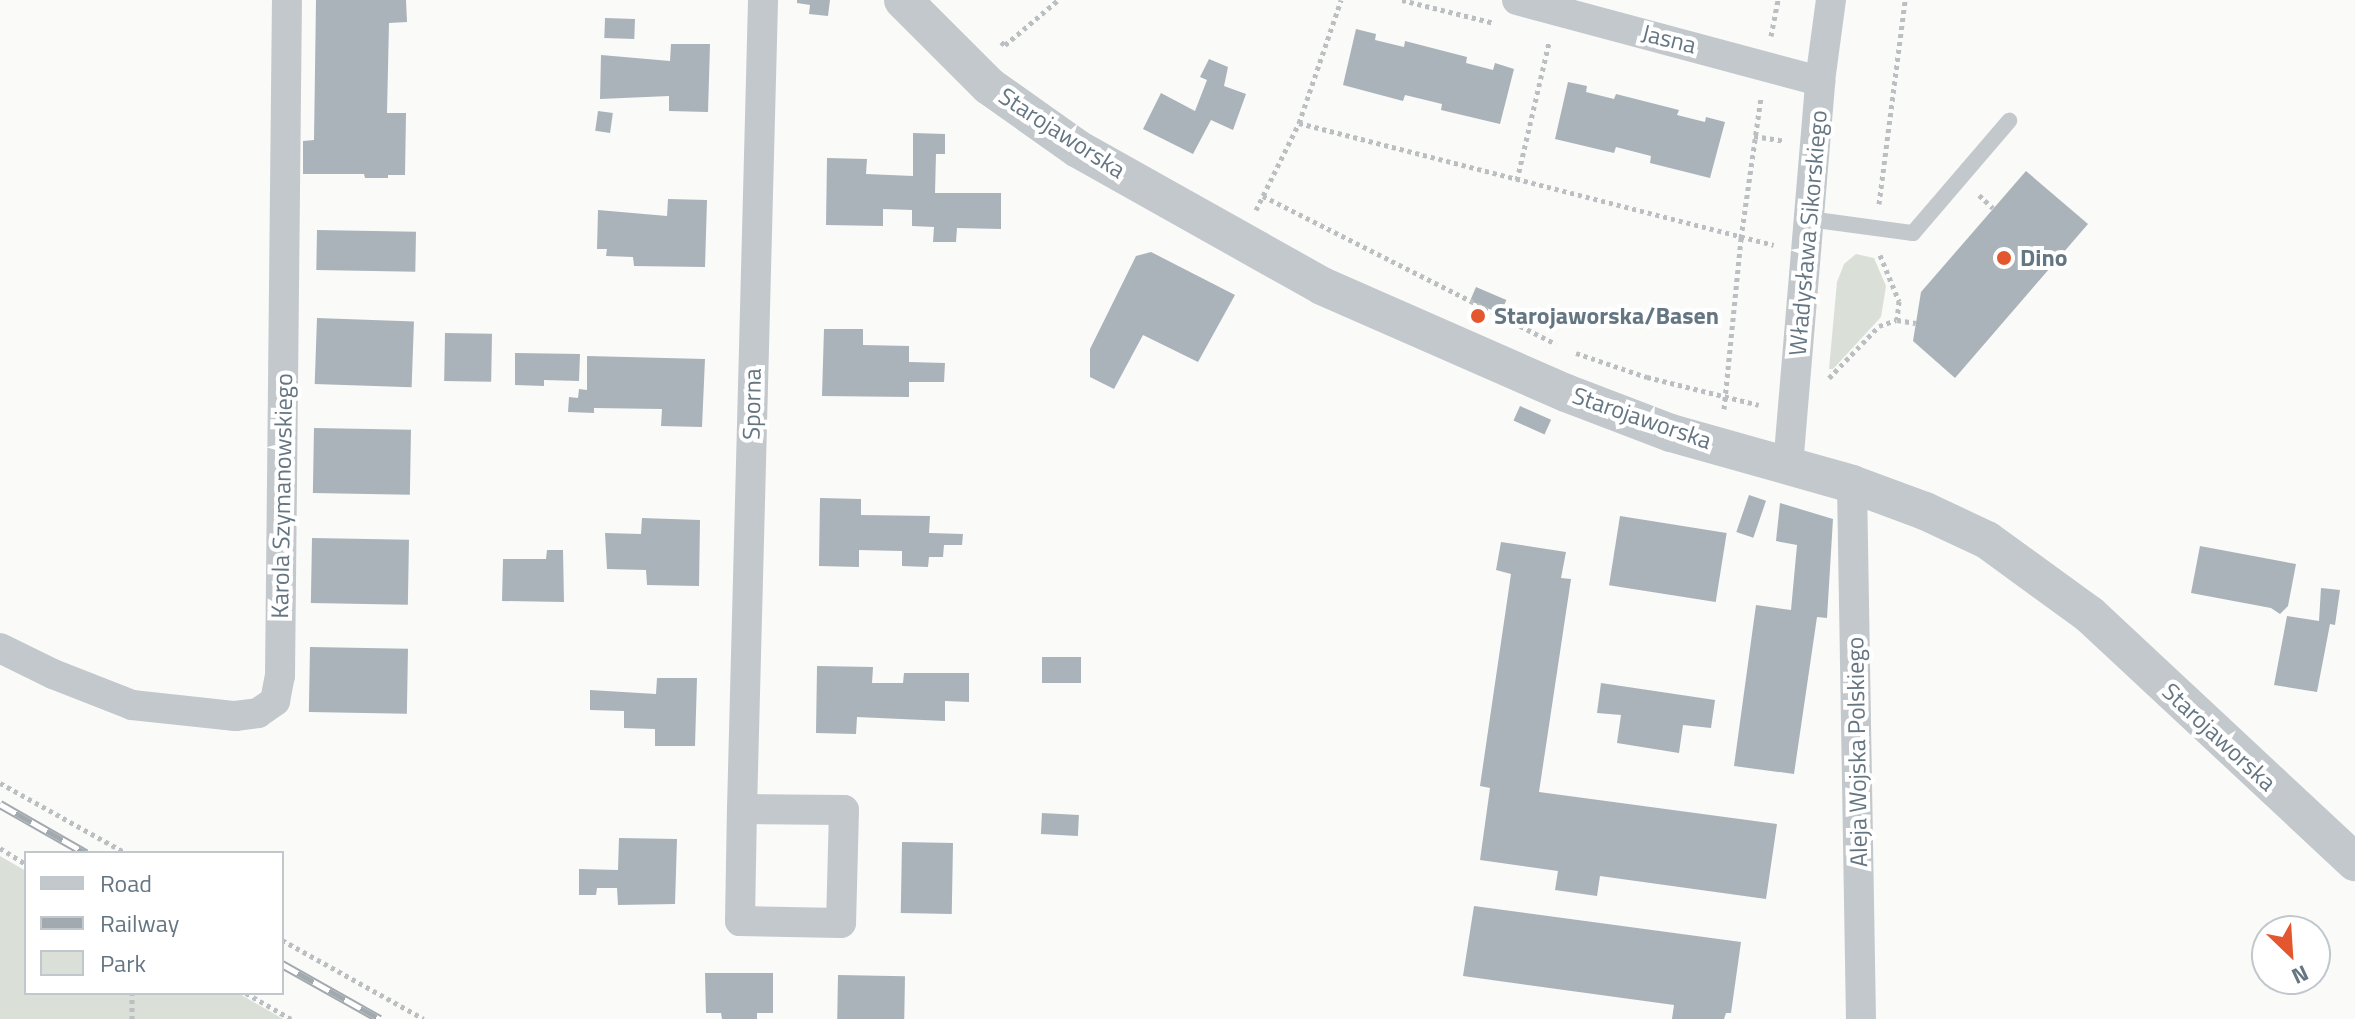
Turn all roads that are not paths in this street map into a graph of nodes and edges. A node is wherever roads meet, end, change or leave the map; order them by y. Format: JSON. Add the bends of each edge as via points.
{"nodes":[{"id":1,"x":287,"y":0,"type":"edge"},
{"id":2,"x":763,"y":0,"type":"edge"},
{"id":3,"x":903,"y":0,"type":"edge"},
{"id":4,"x":1517,"y":0,"type":"edge"},
{"id":5,"x":1831,"y":0,"type":"edge"},
{"id":6,"x":1820,"y":81,"type":"junction"},
{"id":7,"x":2009,"y":121,"type":"dead end"},
{"id":8,"x":1809,"y":219,"type":"junction"},
{"id":9,"x":1788,"y":466,"type":"junction"},
{"id":10,"x":1852,"y":484,"type":"junction"},
{"id":11,"x":0,"y":648,"type":"edge"},
{"id":12,"x":742,"y":809,"type":"junction"},
{"id":13,"x":2355,"y":862,"type":"edge"},
{"id":14,"x":1861,"y":1019,"type":"edge"}],
"edges":[{"from":1,"to":11,"type":"street","name":"Karola Szymanowskiego","via":[[280,676],[275,701],[258,713],[235,716],[132,705]]},
{"from":2,"to":12,"type":"street","name":"Sporna"},
{"from":3,"to":9,"type":"street","name":"Starojaworska","via":[[989,86],[1031,117],[1078,149],[1322,286],[1566,393],[1671,433]]},
{"from":4,"to":6,"type":"street","name":"Jasna"},
{"from":5,"to":6,"type":"street","name":"Władysława Sikorskiego"},
{"from":6,"to":8,"type":"street","name":"Władysława Sikorskiego"},
{"from":7,"to":8,"type":"lane","via":[[1913,233]]},
{"from":8,"to":9,"type":"street","name":"Władysława Sikorskiego"},
{"from":9,"to":10,"type":"street","name":"Starojaworska"},
{"from":10,"to":13,"type":"street","name":"Starojaworska","via":[[1987,540],[2078,606]]},
{"from":10,"to":14,"type":"street","name":"Aleja Wojska Polskiego"},
{"from":12,"to":12,"type":"street","name":"Sporna","via":[[844,810],[841,923],[740,921]]}]}
